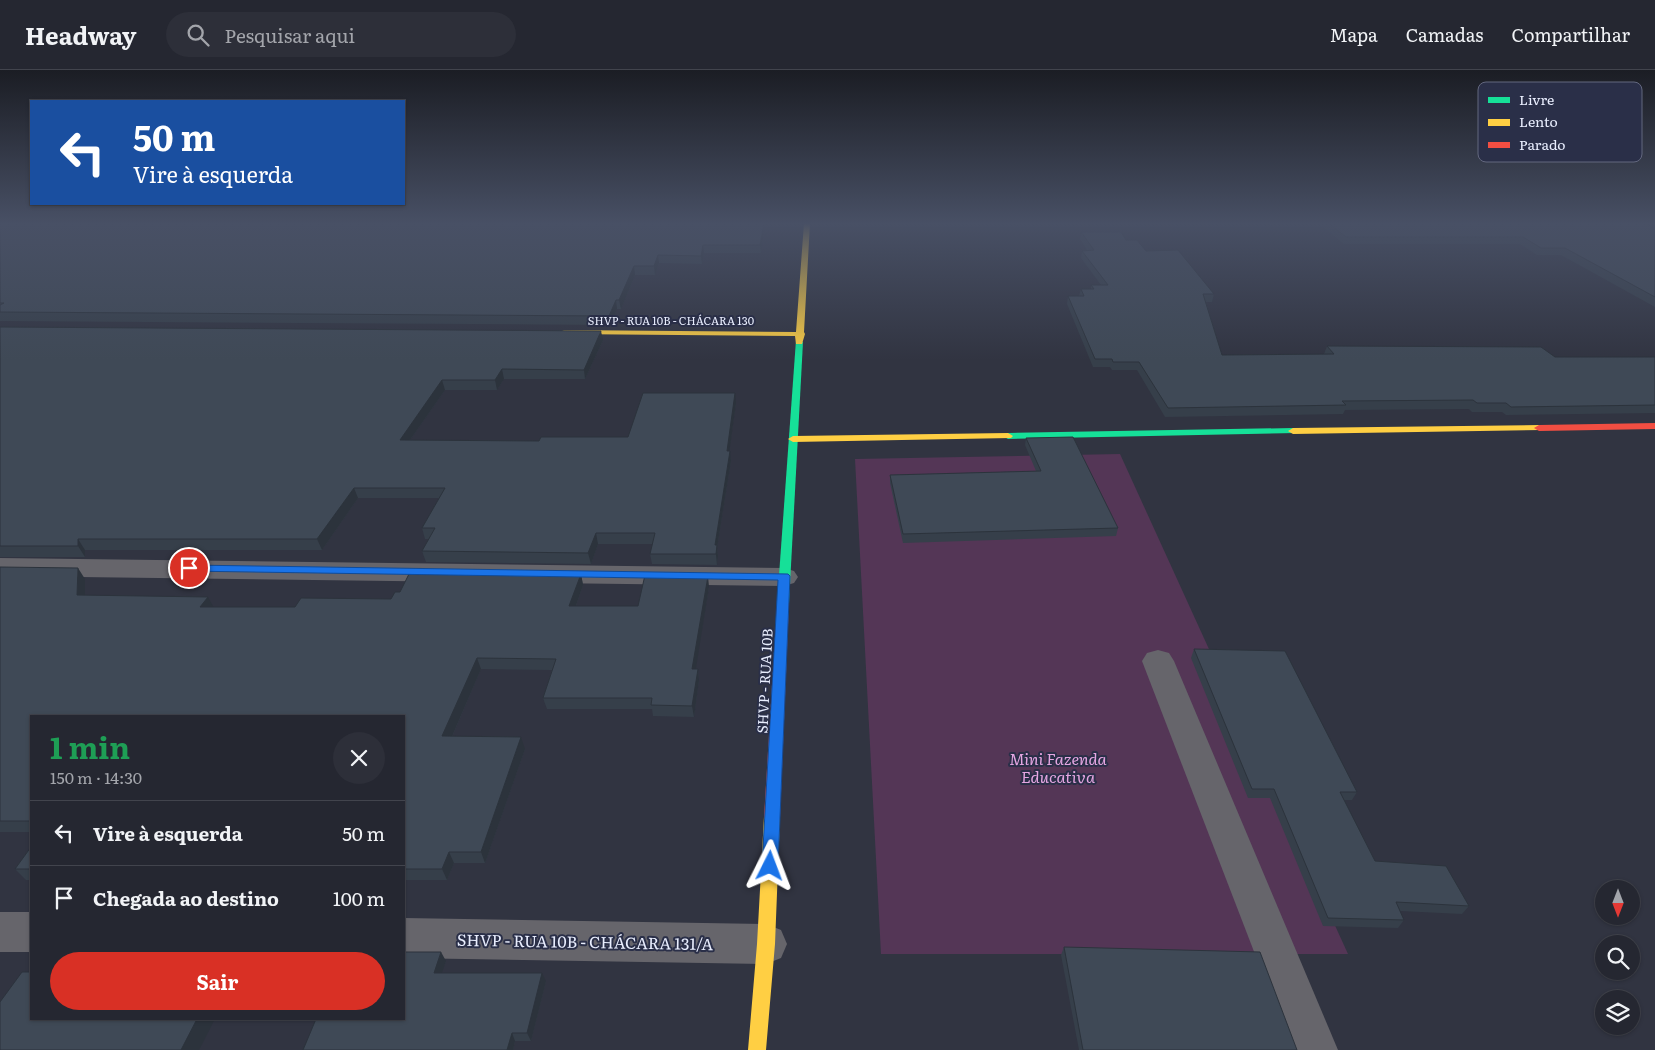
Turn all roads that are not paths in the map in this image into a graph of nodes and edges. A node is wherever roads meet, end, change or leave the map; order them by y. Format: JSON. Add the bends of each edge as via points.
{"nodes":[{"id":1,"x":805,"y":269,"type":"edge"},
{"id":2,"x":556,"y":332,"type":"edge"},
{"id":3,"x":801,"y":334,"type":"junction"},
{"id":4,"x":1655,"y":426,"type":"edge"},
{"id":5,"x":793,"y":439,"type":"junction"},
{"id":6,"x":0,"y":568,"type":"edge"},
{"id":7,"x":784,"y":576,"type":"junction"},
{"id":8,"x":1158,"y":661,"type":"dead end"},
{"id":9,"x":0,"y":932,"type":"edge"},
{"id":10,"x":30,"y":932,"type":"edge"},
{"id":11,"x":405,"y":938,"type":"edge"},
{"id":12,"x":766,"y":944,"type":"junction"},
{"id":13,"x":757,"y":1050,"type":"edge"},
{"id":14,"x":1315,"y":1050,"type":"edge"}],
"edges":[{"from":1,"to":3,"type":"street","name":"SHVP - RUA 10B"},
{"from":2,"to":3,"type":"street","name":"SHVP - RUA 10B - CHÁCARA 130"},
{"from":3,"to":5,"type":"street","name":"SHVP - RUA 10B"},
{"from":4,"to":5,"type":"street"},
{"from":5,"to":7,"type":"street","name":"SHVP - RUA 10B"},
{"from":6,"to":7,"type":"street"},
{"from":7,"to":12,"type":"street","name":"SHVP - RUA 10B"},
{"from":8,"to":14,"type":"street"},
{"from":9,"to":10,"type":"street"},
{"from":11,"to":12,"type":"street","name":"SHVP - RUA 10B - CHÁCARA 131/A"},
{"from":12,"to":13,"type":"street","name":"SHVP - RUA 10B"}]}
